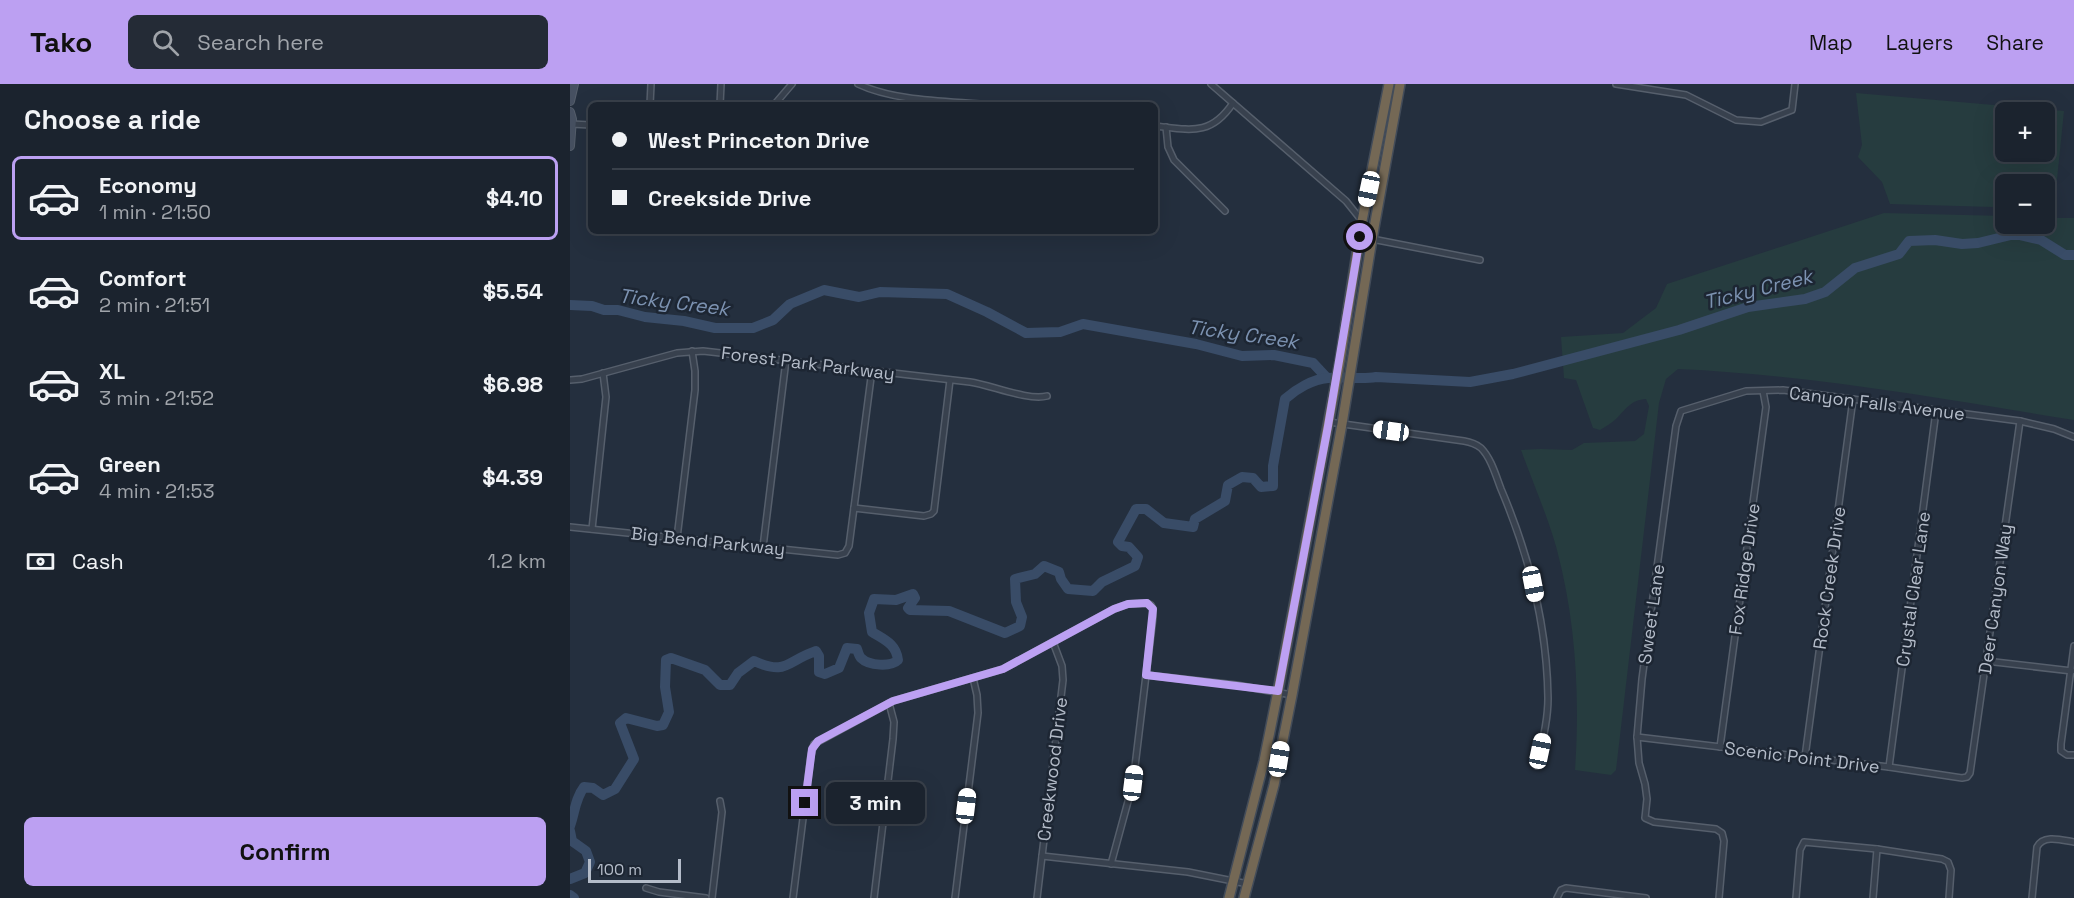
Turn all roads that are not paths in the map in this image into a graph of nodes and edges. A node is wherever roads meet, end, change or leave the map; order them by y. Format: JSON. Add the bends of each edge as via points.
{"nodes":[{"id":1,"x":574,"y":84,"type":"edge"},
{"id":2,"x":651,"y":84,"type":"edge"},
{"id":3,"x":721,"y":84,"type":"edge"},
{"id":4,"x":792,"y":84,"type":"edge"},
{"id":5,"x":858,"y":84,"type":"edge"},
{"id":6,"x":1210,"y":84,"type":"edge"},
{"id":7,"x":1389,"y":84,"type":"edge"},
{"id":8,"x":1400,"y":84,"type":"edge"},
{"id":9,"x":1616,"y":84,"type":"edge"},
{"id":10,"x":1795,"y":84,"type":"edge"},
{"id":11,"x":570,"y":101,"type":"edge"},
{"id":12,"x":650,"y":102,"type":"edge"},
{"id":13,"x":720,"y":102,"type":"edge"},
{"id":14,"x":777,"y":102,"type":"edge"},
{"id":15,"x":963,"y":102,"type":"edge"},
{"id":16,"x":1233,"y":103,"type":"junction"},
{"id":17,"x":570,"y":112,"type":"edge"},
{"id":18,"x":572,"y":124,"type":"junction"},
{"id":19,"x":588,"y":125,"type":"edge"},
{"id":20,"x":1158,"y":126,"type":"edge"},
{"id":21,"x":1166,"y":127,"type":"junction"},
{"id":22,"x":570,"y":146,"type":"edge"},
{"id":23,"x":1225,"y":212,"type":"dead end"},
{"id":24,"x":1362,"y":221,"type":"junction"},
{"id":25,"x":1372,"y":238,"type":"junction"},
{"id":26,"x":1480,"y":260,"type":"dead end"},
{"id":27,"x":692,"y":351,"type":"junction"},
{"id":28,"x":786,"y":360,"type":"junction"},
{"id":29,"x":872,"y":370,"type":"junction"},
{"id":30,"x":603,"y":373,"type":"junction"},
{"id":31,"x":570,"y":380,"type":"edge"},
{"id":32,"x":950,"y":380,"type":"junction"},
{"id":33,"x":1763,"y":391,"type":"junction"},
{"id":34,"x":1047,"y":396,"type":"dead end"},
{"id":35,"x":1853,"y":399,"type":"junction"},
{"id":36,"x":1681,"y":411,"type":"joint"},
{"id":37,"x":1936,"y":411,"type":"junction"},
{"id":38,"x":2020,"y":421,"type":"junction"},
{"id":39,"x":1329,"y":422,"type":"junction"},
{"id":40,"x":1342,"y":424,"type":"junction"},
{"id":41,"x":2074,"y":437,"type":"edge"},
{"id":42,"x":854,"y":508,"type":"junction"},
{"id":43,"x":570,"y":527,"type":"edge"},
{"id":44,"x":592,"y":529,"type":"junction"},
{"id":45,"x":677,"y":538,"type":"junction"},
{"id":46,"x":764,"y":547,"type":"junction"},
{"id":47,"x":1053,"y":642,"type":"junction"},
{"id":48,"x":2074,"y":646,"type":"edge"},
{"id":49,"x":1986,"y":661,"type":"junction"},
{"id":50,"x":2072,"y":671,"type":"edge"},
{"id":51,"x":1146,"y":675,"type":"junction"},
{"id":52,"x":973,"y":678,"type":"junction"},
{"id":53,"x":1278,"y":691,"type":"junction"},
{"id":54,"x":1292,"y":694,"type":"junction"},
{"id":55,"x":889,"y":703,"type":"junction"},
{"id":56,"x":1637,"y":737,"type":"junction"},
{"id":57,"x":1720,"y":747,"type":"junction"},
{"id":58,"x":2074,"y":756,"type":"edge"},
{"id":59,"x":1805,"y":757,"type":"junction"},
{"id":60,"x":1537,"y":766,"type":"dead end"},
{"id":61,"x":1889,"y":767,"type":"junction"},
{"id":62,"x":1967,"y":777,"type":"joint"},
{"id":63,"x":720,"y":801,"type":"dead end"},
{"id":64,"x":2074,"y":842,"type":"edge"},
{"id":65,"x":1877,"y":849,"type":"junction"},
{"id":66,"x":1042,"y":856,"type":"junction"},
{"id":67,"x":1112,"y":864,"type":"junction"},
{"id":68,"x":1234,"y":880,"type":"junction"},
{"id":69,"x":1249,"y":884,"type":"junction"},
{"id":70,"x":646,"y":888,"type":"dead end"},
{"id":71,"x":1636,"y":897,"type":"edge"},
{"id":72,"x":706,"y":898,"type":"edge"},
{"id":73,"x":712,"y":898,"type":"edge"},
{"id":74,"x":793,"y":898,"type":"edge"},
{"id":75,"x":874,"y":898,"type":"edge"},
{"id":76,"x":955,"y":898,"type":"edge"},
{"id":77,"x":1037,"y":898,"type":"edge"},
{"id":78,"x":1229,"y":898,"type":"edge"},
{"id":79,"x":1244,"y":898,"type":"edge"},
{"id":80,"x":1557,"y":898,"type":"edge"},
{"id":81,"x":1646,"y":898,"type":"edge"},
{"id":82,"x":1719,"y":898,"type":"edge"},
{"id":83,"x":1796,"y":898,"type":"edge"},
{"id":84,"x":1873,"y":898,"type":"edge"},
{"id":85,"x":1949,"y":898,"type":"edge"},
{"id":86,"x":2032,"y":898,"type":"edge"}],
"edges":[{"from":1,"to":11,"type":"street"},
{"from":2,"to":12,"type":"street"},
{"from":3,"to":13,"type":"street"},
{"from":4,"to":14,"type":"street"},
{"from":5,"to":15,"type":"street","via":[[878,92]]},
{"from":6,"to":16,"type":"street"},
{"from":7,"to":24,"type":"highway"},
{"from":8,"to":25,"type":"highway"},
{"from":9,"to":10,"type":"street","via":[[1686,95],[1736,120],[1761,122],[1792,110]]},
{"from":16,"to":21,"type":"street","via":[[1208,128]]},
{"from":16,"to":24,"type":"street","via":[[1333,190]]},
{"from":17,"to":18,"type":"street"},
{"from":18,"to":19,"type":"street"},
{"from":18,"to":22,"type":"street"},
{"from":20,"to":21,"type":"street"},
{"from":21,"to":23,"type":"street","via":[[1166,141],[1174,160]]},
{"from":24,"to":25,"type":"street"},
{"from":24,"to":39,"type":"highway"},
{"from":25,"to":26,"type":"street"},
{"from":25,"to":40,"type":"highway"},
{"from":27,"to":28,"type":"street","name":"Forest Park Parkway"},
{"from":27,"to":30,"type":"street","name":"Forest Park Parkway"},
{"from":27,"to":45,"type":"street","via":[[695,390]]},
{"from":28,"to":29,"type":"street","name":"Forest Park Parkway"},
{"from":28,"to":46,"type":"street"},
{"from":29,"to":32,"type":"street","name":"Forest Park Parkway"},
{"from":29,"to":42,"type":"street"},
{"from":30,"to":31,"type":"street","name":"Forest Park Parkway"},
{"from":30,"to":44,"type":"street","via":[[606,397]]},
{"from":32,"to":34,"type":"street","name":"Forest Park Parkway","via":[[1035,398]]},
{"from":32,"to":42,"type":"street","via":[[934,512],[924,516]]},
{"from":33,"to":35,"type":"street","name":"Canyon Falls Avenue"},
{"from":33,"to":36,"type":"street","name":"Canyon Falls Avenue","via":[[1746,391]]},
{"from":33,"to":57,"type":"street","name":"Fox Ridge Drive","via":[[1766,406]]},
{"from":35,"to":37,"type":"street","name":"Canyon Falls Avenue"},
{"from":35,"to":59,"type":"street","name":"Rock Creek Drive"},
{"from":36,"to":56,"type":"street","name":"Sweet Lane"},
{"from":37,"to":38,"type":"street","name":"Canyon Falls Avenue"},
{"from":37,"to":61,"type":"street","name":"Crystal Clear Lane"},
{"from":38,"to":41,"type":"street","name":"Canyon Falls Avenue"},
{"from":38,"to":49,"type":"street","name":"Deer Canyon Way"},
{"from":39,"to":40,"type":"street"},
{"from":39,"to":53,"type":"highway"},
{"from":40,"to":54,"type":"highway"},
{"from":40,"to":60,"type":"street","via":[[1464,441],[1480,447],[1490,461],[1525,553],[1539,614],[1548,698]]},
{"from":42,"to":46,"type":"street","name":"Big Bend Parkway","via":[[845,553]]},
{"from":43,"to":44,"type":"street","name":"Big Bend Parkway"},
{"from":44,"to":45,"type":"street","name":"Big Bend Parkway"},
{"from":45,"to":46,"type":"street","name":"Big Bend Parkway"},
{"from":47,"to":51,"type":"street","via":[[1114,609],[1140,603],[1151,605]]},
{"from":47,"to":52,"type":"street","via":[[1003,669]]},
{"from":47,"to":66,"type":"street","name":"Creekwood Drive","via":[[1063,680]]},
{"from":48,"to":50,"type":"street"},
{"from":49,"to":50,"type":"street"},
{"from":49,"to":62,"type":"street","name":"Deer Canyon Way"},
{"from":50,"to":58,"type":"street","via":[[2061,751]]},
{"from":51,"to":53,"type":"street"},
{"from":51,"to":67,"type":"street","via":[[1133,783]]},
{"from":52,"to":55,"type":"street"},
{"from":52,"to":76,"type":"street","via":[[978,713]]},
{"from":53,"to":54,"type":"street"},
{"from":53,"to":68,"type":"highway"},
{"from":54,"to":69,"type":"highway"},
{"from":55,"to":74,"type":"street","via":[[814,744]]},
{"from":55,"to":75,"type":"street","via":[[893,739]]},
{"from":56,"to":57,"type":"street","name":"Scenic Point Drive"},
{"from":56,"to":82,"type":"street","name":"Sweet Lane","via":[[1647,799],[1645,818],[1722,833]]},
{"from":57,"to":59,"type":"street","name":"Scenic Point Drive"},
{"from":59,"to":61,"type":"street","name":"Scenic Point Drive"},
{"from":61,"to":62,"type":"street","name":"Scenic Point Drive"},
{"from":63,"to":73,"type":"street"},
{"from":64,"to":86,"type":"street","via":[[2039,842]]},
{"from":65,"to":83,"type":"street","via":[[1804,842]]},
{"from":65,"to":84,"type":"street"},
{"from":65,"to":85,"type":"street","via":[[1948,862]]},
{"from":66,"to":67,"type":"street"},
{"from":66,"to":77,"type":"street","name":"Creekwood Drive"},
{"from":67,"to":68,"type":"street"},
{"from":68,"to":69,"type":"street"},
{"from":68,"to":78,"type":"highway"},
{"from":69,"to":79,"type":"highway"},
{"from":70,"to":72,"type":"street"},
{"from":71,"to":80,"type":"street","via":[[1566,888]]},
{"from":71,"to":81,"type":"street"}]}
